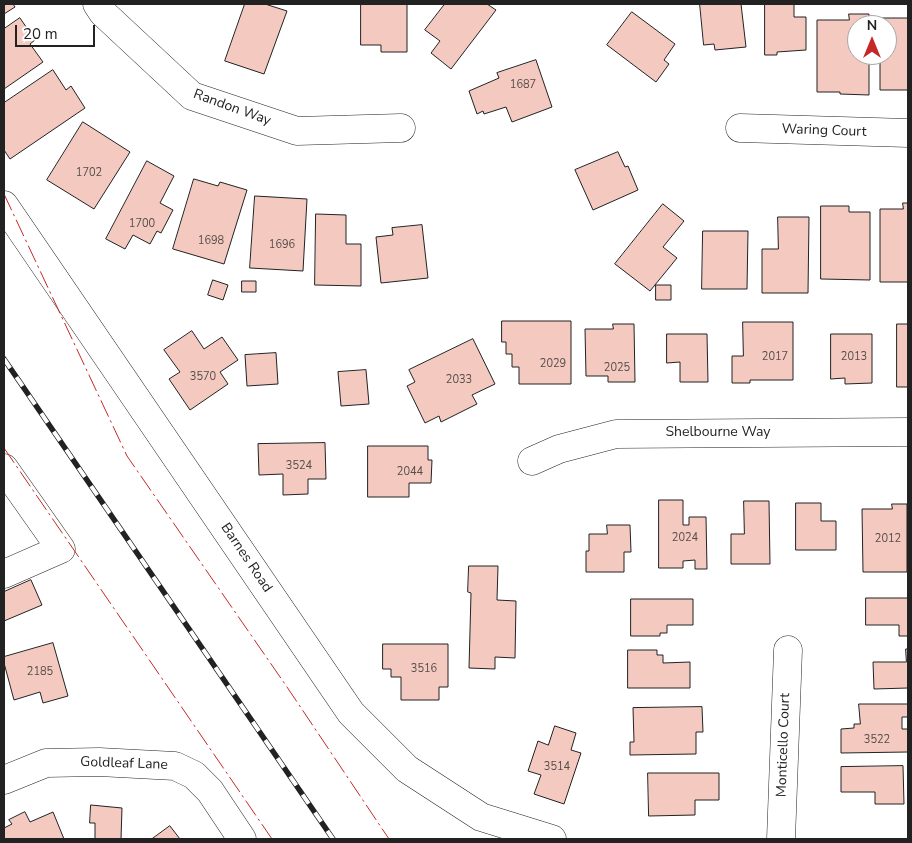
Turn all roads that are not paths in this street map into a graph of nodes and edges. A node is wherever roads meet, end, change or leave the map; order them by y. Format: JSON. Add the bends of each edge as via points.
{"nodes":[{"id":1,"x":97,"y":4,"type":"edge"},
{"id":2,"x":401,"y":128,"type":"dead end"},
{"id":3,"x":740,"y":128,"type":"dead end"},
{"id":4,"x":908,"y":133,"type":"edge"},
{"id":5,"x":4,"y":205,"type":"edge"},
{"id":6,"x":908,"y":432,"type":"edge"},
{"id":7,"x":532,"y":461,"type":"dead end"},
{"id":8,"x":4,"y":468,"type":"edge"},
{"id":9,"x":4,"y":574,"type":"edge"},
{"id":10,"x":788,"y":650,"type":"dead end"},
{"id":11,"x":4,"y":780,"type":"edge"},
{"id":12,"x":242,"y":839,"type":"edge"},
{"id":13,"x":552,"y":839,"type":"edge"},
{"id":14,"x":781,"y":839,"type":"edge"}],
"edges":[{"from":1,"to":2,"type":"street","name":"Randon Way","via":[[192,96],[297,131]]},
{"from":3,"to":4,"type":"street","name":"Waring Court"},
{"from":5,"to":13,"type":"street","name":"Barnes Road","via":[[352,712],[406,769],[480,817]]},
{"from":6,"to":7,"type":"street","name":"Shelbourne Way","via":[[616,434],[559,449]]},
{"from":8,"to":9,"type":"street","via":[[61,549]]},
{"from":10,"to":14,"type":"street","name":"Monticello Court"},
{"from":11,"to":12,"type":"street","name":"Goldleaf Lane","via":[[46,763],[175,766],[194,775],[210,791]]}]}
